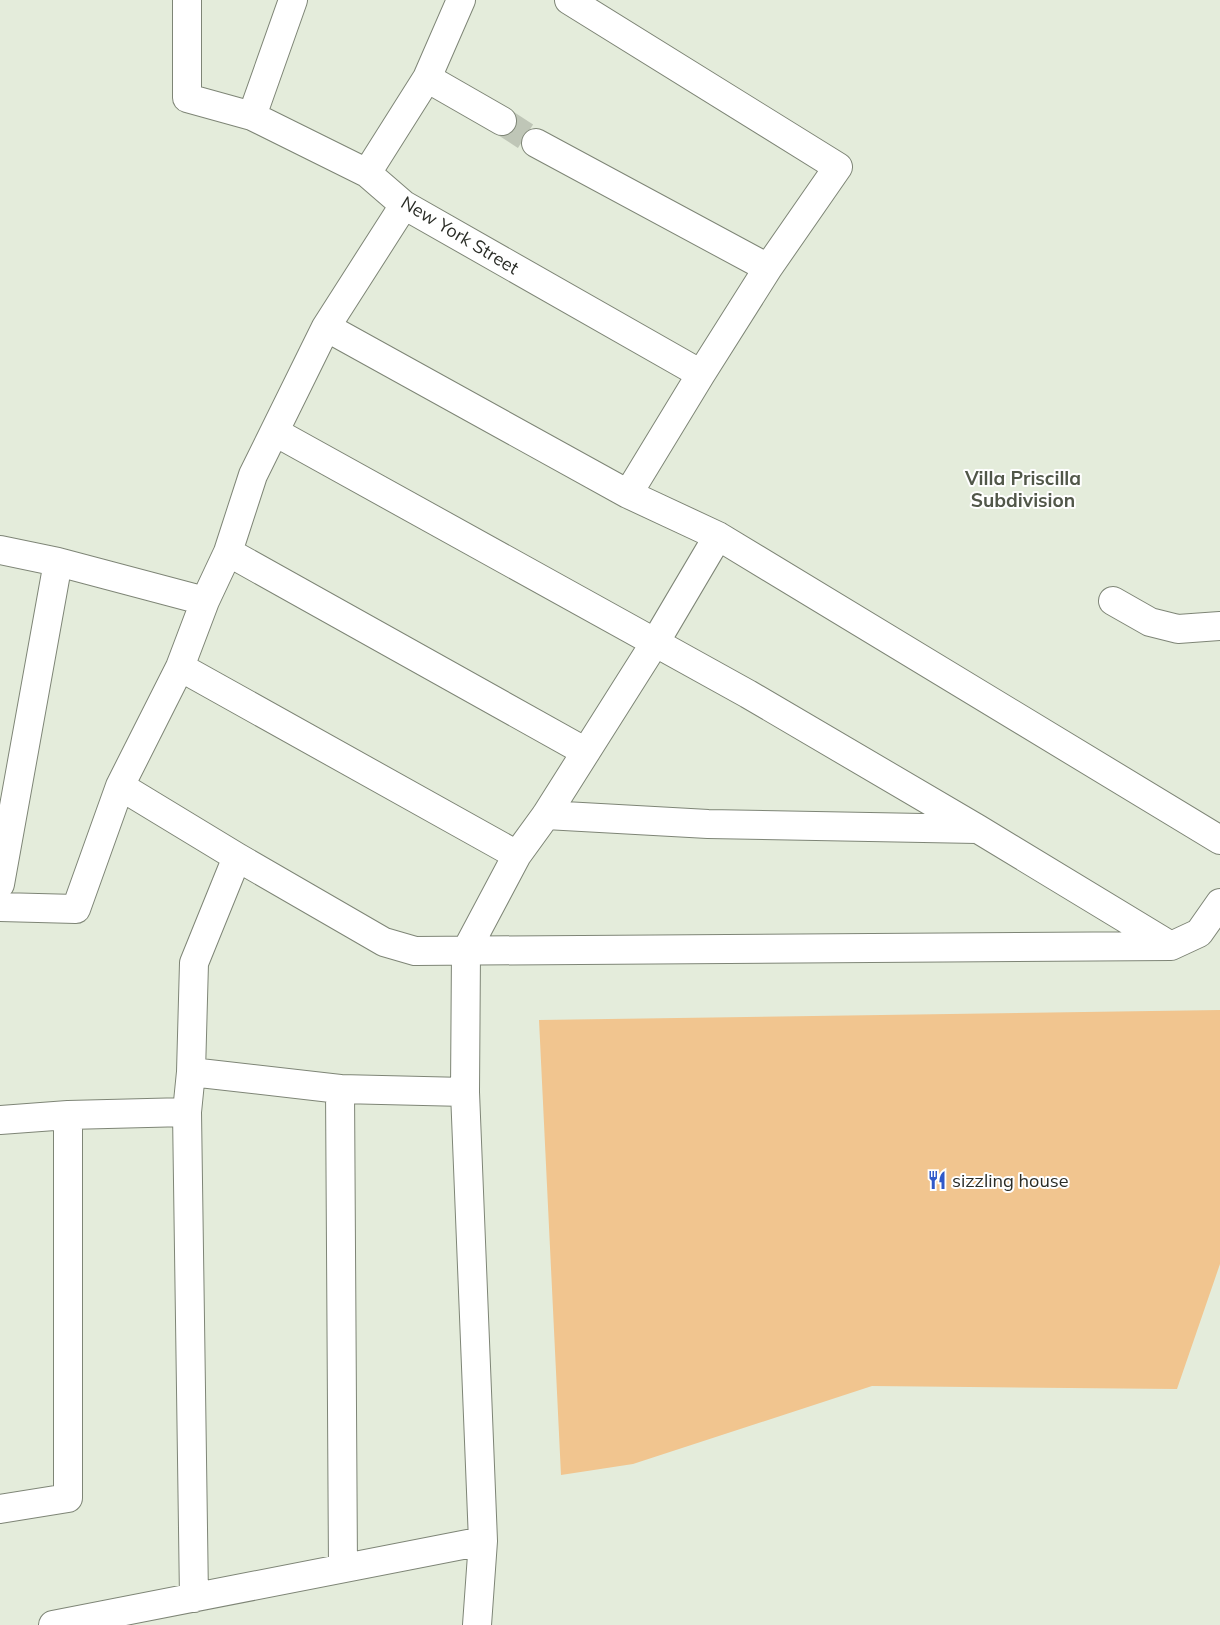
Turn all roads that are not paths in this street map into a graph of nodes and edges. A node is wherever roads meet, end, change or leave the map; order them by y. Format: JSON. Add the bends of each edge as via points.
{"nodes":[{"id":1,"x":187,"y":0,"type":"edge"},
{"id":2,"x":292,"y":0,"type":"edge"},
{"id":3,"x":461,"y":0,"type":"edge"},
{"id":4,"x":570,"y":0,"type":"edge"},
{"id":5,"x":427,"y":78,"type":"junction"},
{"id":6,"x":252,"y":116,"type":"junction"},
{"id":7,"x":502,"y":121,"type":"tunnel mouth"},
{"id":8,"x":536,"y":143,"type":"tunnel mouth"},
{"id":9,"x":367,"y":173,"type":"junction"},
{"id":10,"x":404,"y":205,"type":"junction"},
{"id":11,"x":768,"y":268,"type":"junction"},
{"id":12,"x":326,"y":327,"type":"junction"},
{"id":13,"x":701,"y":374,"type":"junction"},
{"id":14,"x":275,"y":432,"type":"junction"},
{"id":15,"x":628,"y":494,"type":"junction"},
{"id":16,"x":718,"y":536,"type":"junction"},
{"id":17,"x":0,"y":550,"type":"edge"},
{"id":18,"x":228,"y":552,"type":"junction"},
{"id":19,"x":58,"y":562,"type":"junction"},
{"id":20,"x":205,"y":601,"type":"junction"},
{"id":21,"x":1113,"y":601,"type":"dead end"},
{"id":22,"x":1220,"y":626,"type":"edge"},
{"id":23,"x":656,"y":641,"type":"junction"},
{"id":24,"x":180,"y":667,"type":"junction"},
{"id":25,"x":586,"y":752,"type":"junction"},
{"id":26,"x":120,"y":786,"type":"junction"},
{"id":27,"x":546,"y":815,"type":"junction"},
{"id":28,"x":978,"y":829,"type":"junction"},
{"id":29,"x":1220,"y":840,"type":"edge"},
{"id":30,"x":517,"y":854,"type":"junction"},
{"id":31,"x":237,"y":857,"type":"junction"},
{"id":32,"x":0,"y":884,"type":"edge"},
{"id":33,"x":1220,"y":903,"type":"edge"},
{"id":34,"x":0,"y":907,"type":"edge"},
{"id":35,"x":1171,"y":946,"type":"junction"},
{"id":36,"x":466,"y":951,"type":"junction"},
{"id":37,"x":192,"y":1072,"type":"junction"},
{"id":38,"x":340,"y":1089,"type":"junction"},
{"id":39,"x":465,"y":1092,"type":"junction"},
{"id":40,"x":187,"y":1112,"type":"junction"},
{"id":41,"x":68,"y":1115,"type":"junction"},
{"id":42,"x":0,"y":1120,"type":"edge"},
{"id":43,"x":0,"y":1509,"type":"edge"},
{"id":44,"x":483,"y":1541,"type":"junction"},
{"id":45,"x":343,"y":1568,"type":"junction"},
{"id":46,"x":194,"y":1598,"type":"junction"},
{"id":47,"x":53,"y":1625,"type":"edge"},
{"id":48,"x":476,"y":1625,"type":"edge"}],
"edges":[{"from":1,"to":6,"type":"street","name":"New York Street","via":[[187,98]]},
{"from":2,"to":6,"type":"street"},
{"from":3,"to":5,"type":"street"},
{"from":4,"to":11,"type":"street","via":[[838,167]]},
{"from":5,"to":7,"type":"street"},
{"from":5,"to":9,"type":"street"},
{"from":6,"to":9,"type":"street","name":"New York Street"},
{"from":8,"to":11,"type":"street"},
{"from":9,"to":10,"type":"street","name":"New York Street"},
{"from":10,"to":12,"type":"street"},
{"from":10,"to":13,"type":"street","name":"New York Street"},
{"from":11,"to":13,"type":"street"},
{"from":12,"to":14,"type":"street"},
{"from":12,"to":15,"type":"street"},
{"from":13,"to":15,"type":"street"},
{"from":14,"to":18,"type":"street","via":[[253,475]]},
{"from":14,"to":23,"type":"street"},
{"from":15,"to":16,"type":"street"},
{"from":16,"to":23,"type":"street"},
{"from":16,"to":29,"type":"street"},
{"from":17,"to":19,"type":"street"},
{"from":18,"to":20,"type":"street"},
{"from":18,"to":25,"type":"street"},
{"from":19,"to":20,"type":"street"},
{"from":19,"to":32,"type":"street"},
{"from":20,"to":24,"type":"street"},
{"from":21,"to":22,"type":"street","via":[[1150,622],[1178,629]]},
{"from":23,"to":25,"type":"street"},
{"from":23,"to":28,"type":"street"},
{"from":24,"to":26,"type":"street"},
{"from":24,"to":30,"type":"street"},
{"from":25,"to":27,"type":"street"},
{"from":26,"to":31,"type":"street"},
{"from":26,"to":34,"type":"street","via":[[76,909]]},
{"from":27,"to":28,"type":"street","via":[[708,824]]},
{"from":27,"to":30,"type":"street"},
{"from":28,"to":35,"type":"street"},
{"from":30,"to":36,"type":"street"},
{"from":31,"to":36,"type":"street","via":[[384,942],[415,951]]},
{"from":31,"to":37,"type":"street","via":[[194,963]]},
{"from":33,"to":35,"type":"street","via":[[1199,933]]},
{"from":35,"to":36,"type":"street"},
{"from":36,"to":39,"type":"street"},
{"from":37,"to":38,"type":"street"},
{"from":37,"to":40,"type":"street"},
{"from":38,"to":39,"type":"street"},
{"from":38,"to":45,"type":"street"},
{"from":39,"to":44,"type":"street"},
{"from":40,"to":41,"type":"street"},
{"from":40,"to":46,"type":"street"},
{"from":41,"to":42,"type":"street"},
{"from":41,"to":43,"type":"street","via":[[68,1498]]},
{"from":44,"to":45,"type":"street"},
{"from":44,"to":48,"type":"street"},
{"from":45,"to":46,"type":"street"},
{"from":46,"to":47,"type":"street"}]}
